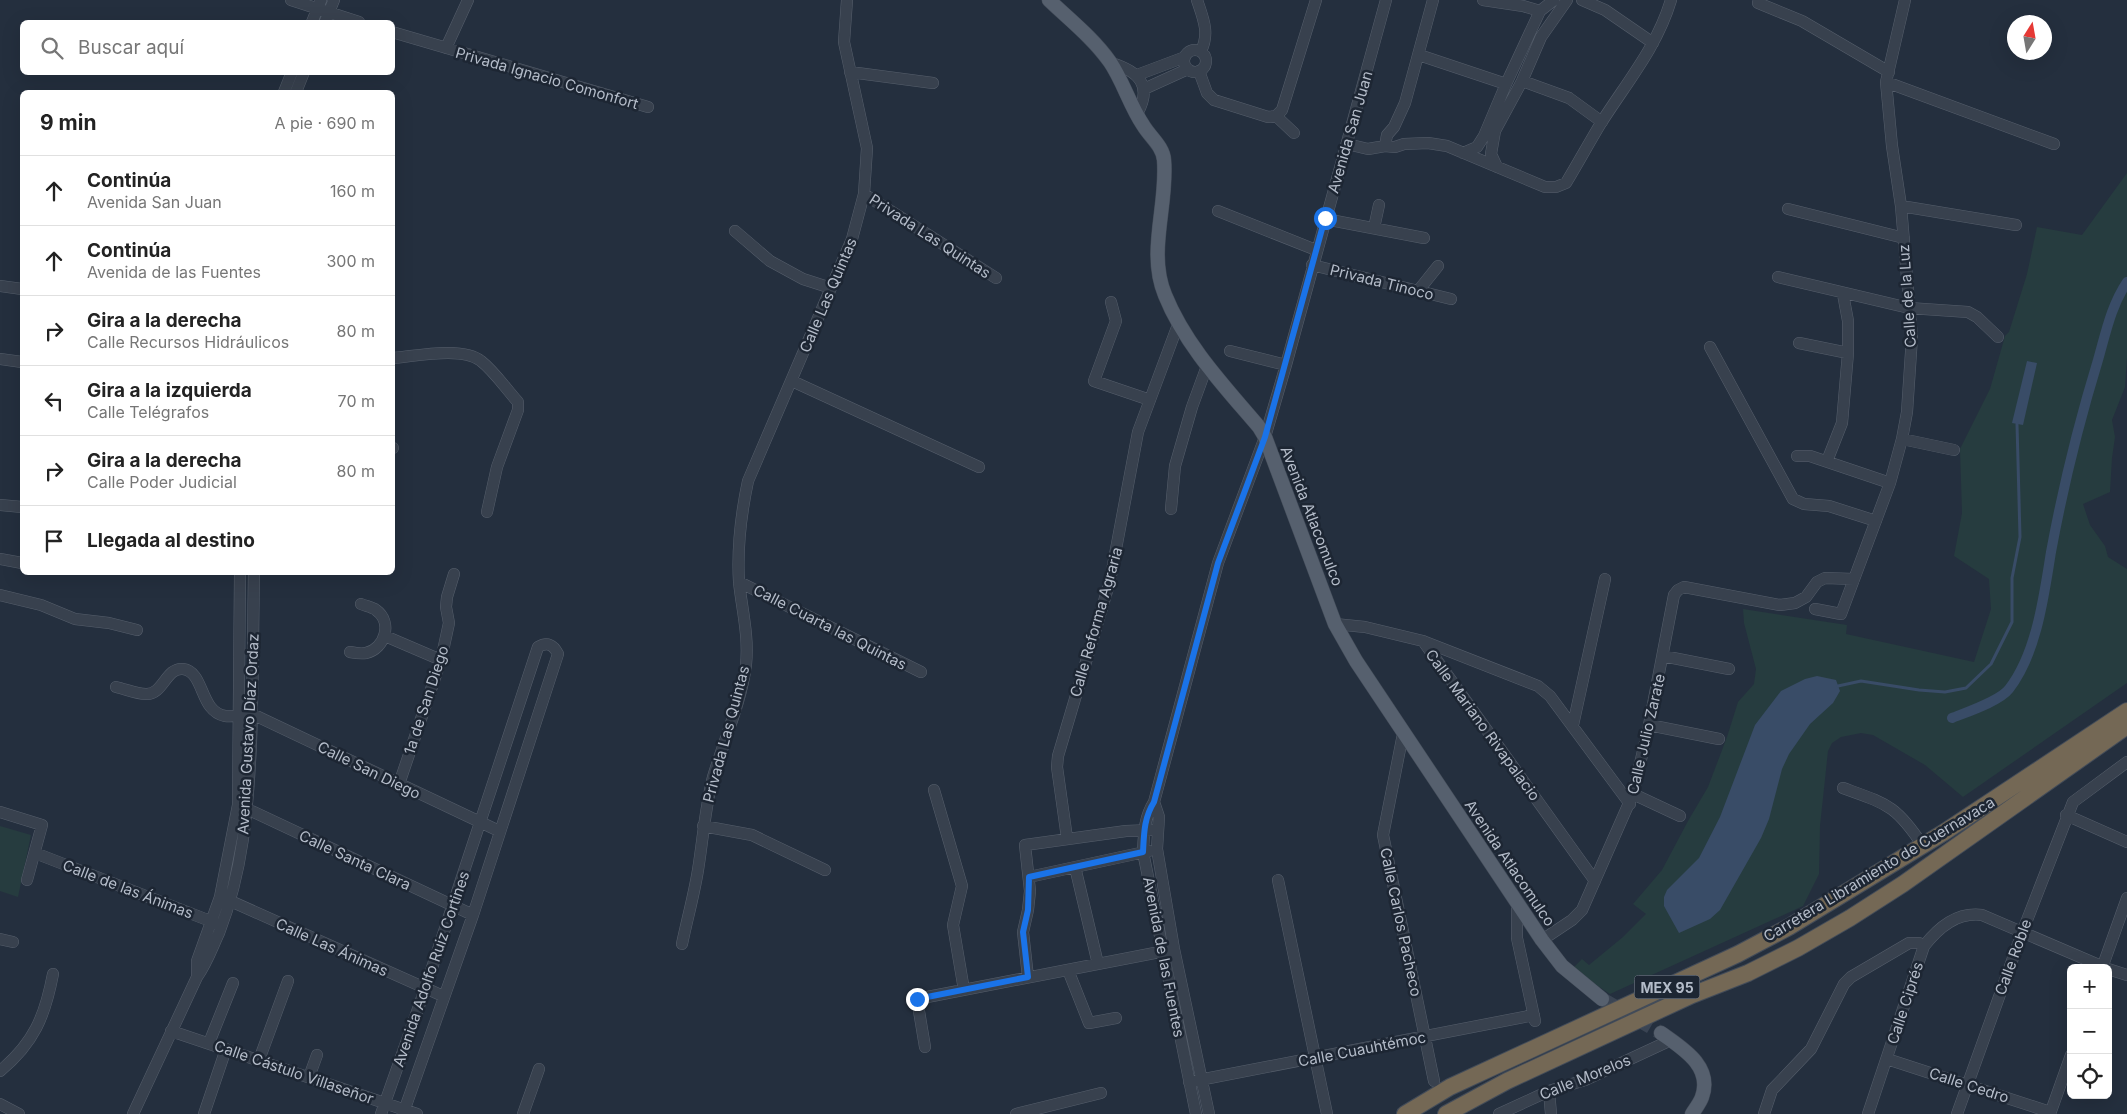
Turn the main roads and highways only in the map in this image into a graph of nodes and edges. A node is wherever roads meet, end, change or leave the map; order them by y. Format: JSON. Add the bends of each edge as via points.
{"nodes":[{"id":1,"x":1049,"y":0,"type":"edge"},
{"id":2,"x":2127,"y":711,"type":"edge"},
{"id":3,"x":2127,"y":726,"type":"edge"},
{"id":4,"x":1602,"y":999,"type":"tunnel mouth"},
{"id":5,"x":1666,"y":1037,"type":"tunnel mouth"},
{"id":6,"x":1405,"y":1114,"type":"edge"},
{"id":7,"x":1446,"y":1114,"type":"edge"},
{"id":8,"x":1692,"y":1114,"type":"edge"}],
"edges":[{"from":1,"to":4,"type":"main road","name":"Avenida Atlacomulco","via":[[1095,42],[1111,63],[1143,125],[1160,147],[1164,158],[1158,272],[1164,295],[1207,366],[1265,437],[1336,624],[1356,661],[1542,940],[1562,966]]},
{"from":2,"to":6,"type":"highway","name":"Carretera Libramiento de Cuernavaca","number":"MEX 95","via":[[1923,846],[1798,922],[1746,950],[1458,1083]]},
{"from":3,"to":7,"type":"highway","name":"Carretera Libramiento de Cuernavaca","number":"MEX 95","via":[[1903,884],[1798,948],[1507,1081]]},
{"from":5,"to":8,"type":"main road","via":[[1689,1053],[1702,1069],[1702,1096]]}]}
